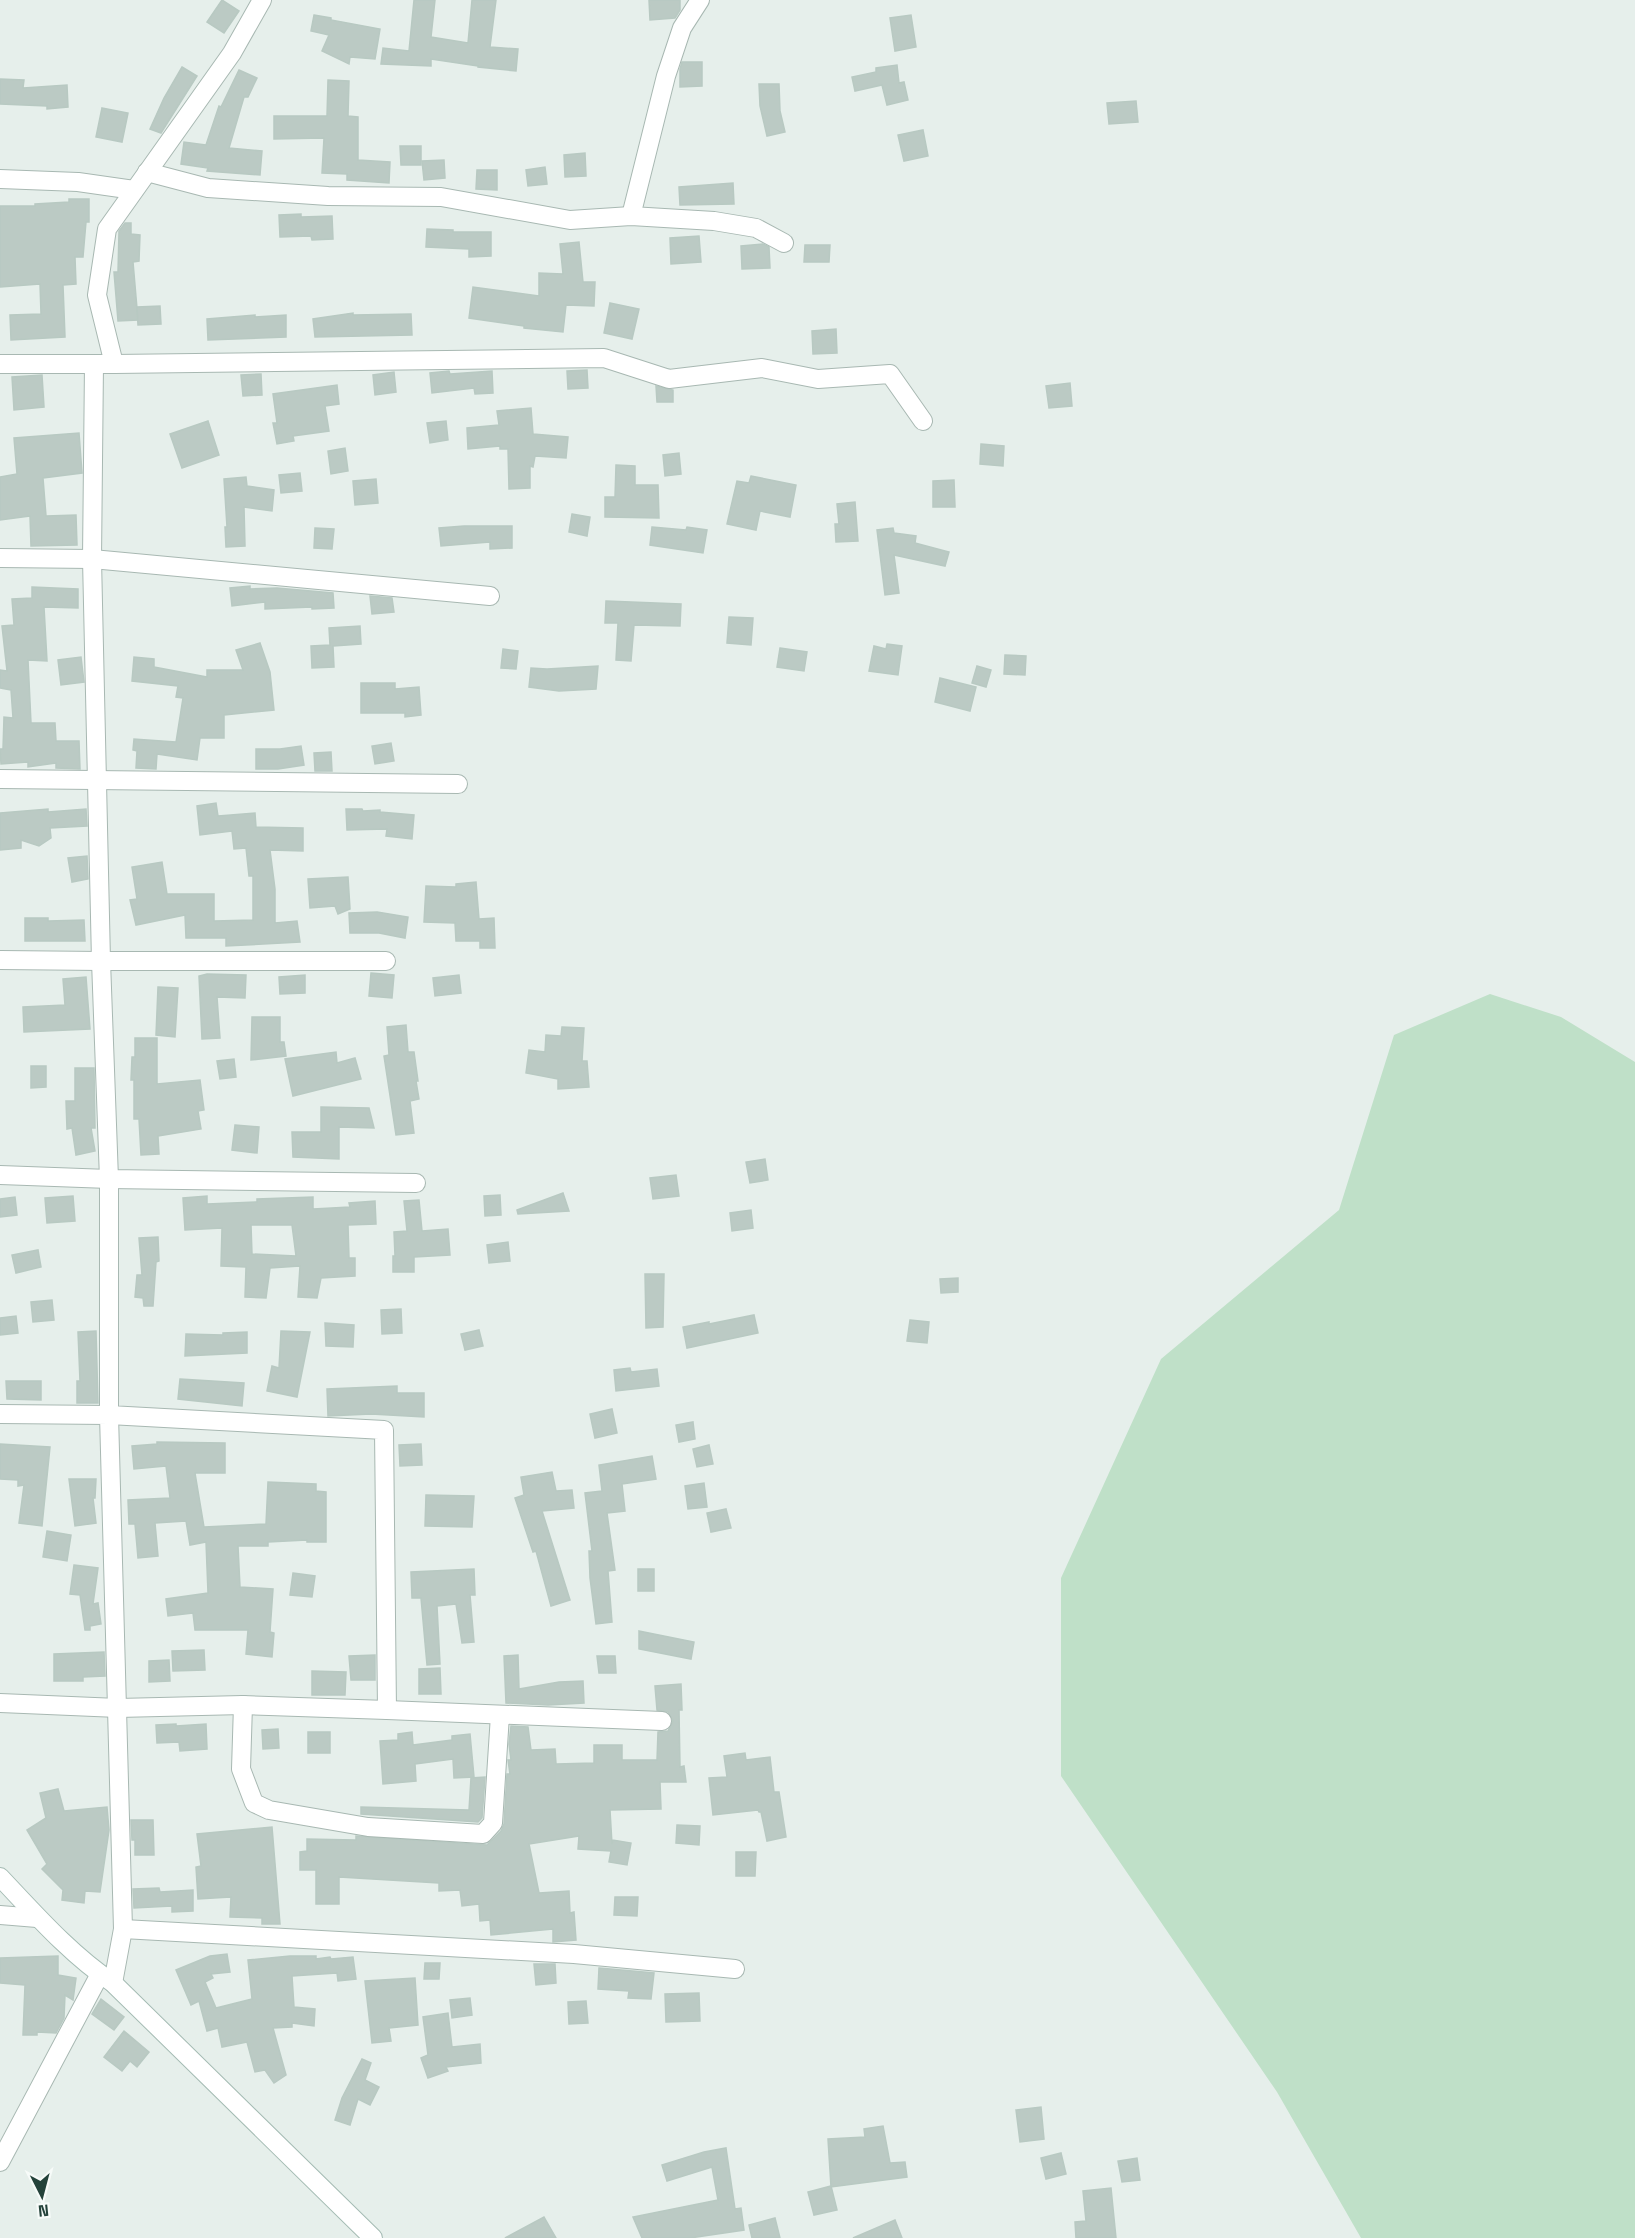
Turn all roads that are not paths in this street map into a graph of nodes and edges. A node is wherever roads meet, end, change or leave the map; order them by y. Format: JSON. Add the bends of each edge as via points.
{"nodes":[{"id":1,"x":262,"y":0,"type":"edge"},
{"id":2,"x":700,"y":0,"type":"edge"},
{"id":3,"x":147,"y":172,"type":"junction"},
{"id":4,"x":0,"y":178,"type":"edge"},
{"id":5,"x":134,"y":190,"type":"junction"},
{"id":6,"x":631,"y":216,"type":"junction"},
{"id":7,"x":784,"y":243,"type":"dead end"},
{"id":8,"x":0,"y":364,"type":"edge"},
{"id":9,"x":94,"y":364,"type":"junction"},
{"id":10,"x":114,"y":364,"type":"junction"},
{"id":11,"x":923,"y":421,"type":"dead end"},
{"id":12,"x":0,"y":558,"type":"edge"},
{"id":13,"x":92,"y":559,"type":"junction"},
{"id":14,"x":490,"y":596,"type":"dead end"},
{"id":15,"x":0,"y":779,"type":"edge"},
{"id":16,"x":97,"y":780,"type":"junction"},
{"id":17,"x":458,"y":784,"type":"dead end"},
{"id":18,"x":0,"y":960,"type":"edge"},
{"id":19,"x":101,"y":961,"type":"junction"},
{"id":20,"x":386,"y":961,"type":"dead end"},
{"id":21,"x":0,"y":1175,"type":"edge"},
{"id":22,"x":109,"y":1179,"type":"junction"},
{"id":23,"x":416,"y":1183,"type":"dead end"},
{"id":24,"x":0,"y":1414,"type":"edge"},
{"id":25,"x":109,"y":1415,"type":"junction"},
{"id":26,"x":0,"y":1703,"type":"edge"},
{"id":27,"x":243,"y":1705,"type":"junction"},
{"id":28,"x":118,"y":1708,"type":"junction"},
{"id":29,"x":387,"y":1710,"type":"junction"},
{"id":30,"x":500,"y":1715,"type":"junction"},
{"id":31,"x":662,"y":1721,"type":"dead end"},
{"id":32,"x":0,"y":1877,"type":"edge"},
{"id":33,"x":0,"y":1914,"type":"edge"},
{"id":34,"x":38,"y":1918,"type":"junction"},
{"id":35,"x":123,"y":1929,"type":"junction"},
{"id":36,"x":735,"y":1970,"type":"dead end"},
{"id":37,"x":106,"y":1979,"type":"junction"},
{"id":38,"x":0,"y":2162,"type":"edge"},
{"id":39,"x":372,"y":2238,"type":"edge"}],
"edges":[{"from":1,"to":3,"type":"street","via":[[232,53]]},
{"from":2,"to":6,"type":"street","via":[[682,28],[666,76]]},
{"from":3,"to":5,"type":"street"},
{"from":3,"to":6,"type":"street","via":[[208,188],[328,196],[441,196],[570,220]]},
{"from":4,"to":5,"type":"street"},
{"from":5,"to":10,"type":"street","via":[[107,228],[97,296]]},
{"from":6,"to":7,"type":"street","via":[[756,228]]},
{"from":8,"to":9,"type":"street"},
{"from":9,"to":10,"type":"street"},
{"from":9,"to":13,"type":"street"},
{"from":10,"to":11,"type":"street","via":[[604,358],[669,380],[762,368],[818,379],[890,374]]},
{"from":12,"to":13,"type":"street"},
{"from":13,"to":14,"type":"street"},
{"from":13,"to":16,"type":"street"},
{"from":15,"to":16,"type":"street"},
{"from":16,"to":17,"type":"street"},
{"from":16,"to":19,"type":"street"},
{"from":18,"to":19,"type":"street"},
{"from":19,"to":20,"type":"street"},
{"from":19,"to":22,"type":"street"},
{"from":21,"to":22,"type":"street"},
{"from":22,"to":23,"type":"street"},
{"from":22,"to":25,"type":"street"},
{"from":24,"to":25,"type":"street"},
{"from":25,"to":28,"type":"street"},
{"from":25,"to":29,"type":"street","via":[[384,1430]]},
{"from":26,"to":28,"type":"street"},
{"from":27,"to":28,"type":"street"},
{"from":27,"to":29,"type":"street"},
{"from":27,"to":30,"type":"street","via":[[241,1769],[254,1803],[269,1810],[368,1827],[483,1834],[493,1823]]},
{"from":28,"to":35,"type":"street"},
{"from":29,"to":30,"type":"street"},
{"from":30,"to":31,"type":"street"},
{"from":32,"to":34,"type":"street"},
{"from":33,"to":34,"type":"street"},
{"from":34,"to":37,"type":"street"},
{"from":35,"to":36,"type":"street","via":[[573,1954]]},
{"from":35,"to":37,"type":"street"},
{"from":37,"to":38,"type":"street"},
{"from":37,"to":39,"type":"street"}]}
